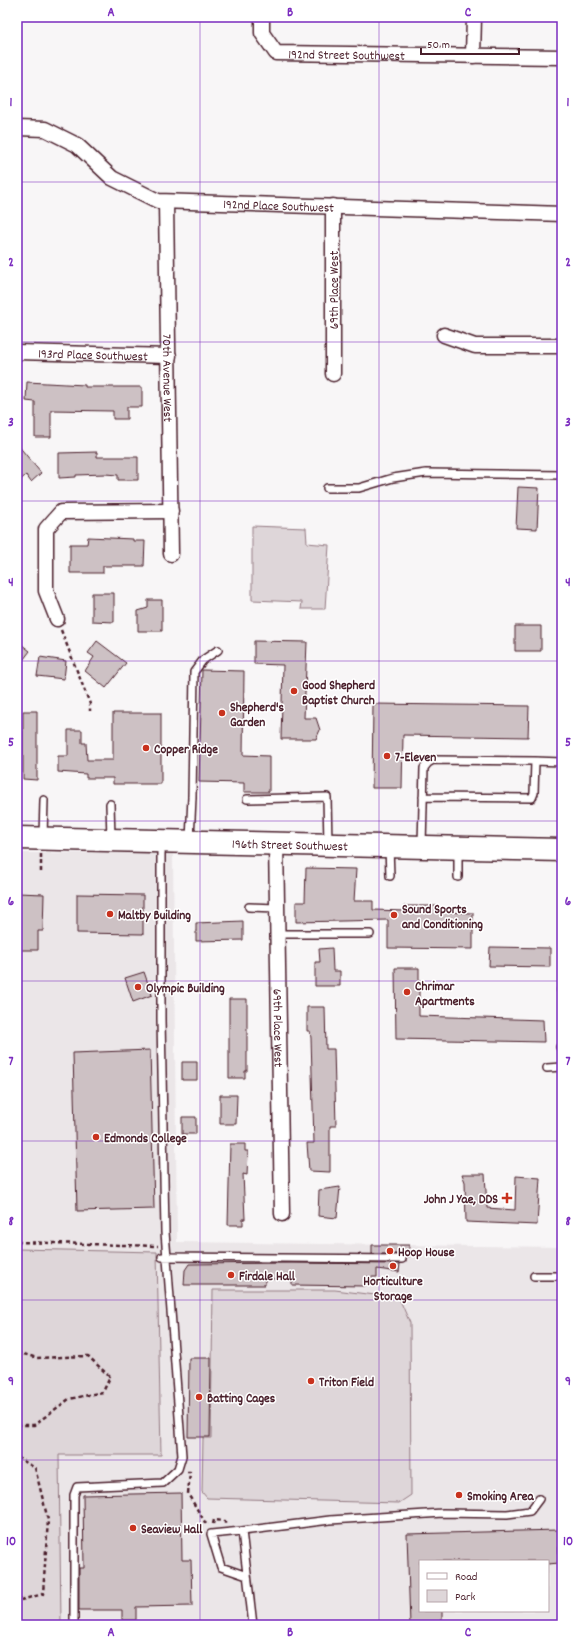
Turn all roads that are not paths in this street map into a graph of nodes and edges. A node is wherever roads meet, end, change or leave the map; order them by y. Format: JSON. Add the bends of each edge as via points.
{"nodes":[{"id":1,"x":262,"y":17,"type":"edge"},
{"id":2,"x":474,"y":17,"type":"edge"},
{"id":3,"x":473,"y":56,"type":"junction"},
{"id":4,"x":562,"y":57,"type":"edge"},
{"id":5,"x":17,"y":128,"type":"edge"},
{"id":6,"x":166,"y":202,"type":"junction"},
{"id":7,"x":333,"y":206,"type":"junction"},
{"id":8,"x":562,"y":214,"type":"edge"},
{"id":9,"x":444,"y":335,"type":"dead end"},
{"id":10,"x":562,"y":346,"type":"edge"},
{"id":11,"x":17,"y":352,"type":"edge"},
{"id":12,"x":169,"y":356,"type":"junction"},
{"id":13,"x":333,"y":374,"type":"dead end"},
{"id":14,"x":562,"y":475,"type":"edge"},
{"id":15,"x":327,"y":488,"type":"dead end"},
{"id":16,"x":171,"y":511,"type":"junction"},
{"id":17,"x":171,"y":554,"type":"dead end"},
{"id":18,"x":57,"y":618,"type":"road end"},
{"id":19,"x":218,"y":650,"type":"dead end"},
{"id":20,"x":535,"y":761,"type":"junction"},
{"id":21,"x":562,"y":762,"type":"edge"},
{"id":22,"x":423,"y":796,"type":"junction"},
{"id":23,"x":247,"y":799,"type":"dead end"},
{"id":24,"x":44,"y":800,"type":"dead end"},
{"id":25,"x":110,"y":804,"type":"dead end"},
{"id":26,"x":17,"y":838,"type":"edge"},
{"id":27,"x":111,"y":840,"type":"junction"},
{"id":28,"x":161,"y":840,"type":"junction"},
{"id":29,"x":190,"y":841,"type":"junction"},
{"id":30,"x":276,"y":842,"type":"junction"},
{"id":31,"x":42,"y":844,"type":"junction"},
{"id":32,"x":328,"y":844,"type":"junction"},
{"id":33,"x":389,"y":845,"type":"junction"},
{"id":34,"x":422,"y":846,"type":"junction"},
{"id":35,"x":458,"y":847,"type":"junction"},
{"id":36,"x":562,"y":850,"type":"edge"},
{"id":37,"x":390,"y":876,"type":"dead end"},
{"id":38,"x":458,"y":877,"type":"dead end"},
{"id":39,"x":249,"y":907,"type":"dead end"},
{"id":40,"x":278,"y":908,"type":"junction"},
{"id":41,"x":278,"y":934,"type":"junction"},
{"id":42,"x":370,"y":934,"type":"dead end"},
{"id":43,"x":562,"y":1067,"type":"edge"},
{"id":44,"x":547,"y":1068,"type":"dead end"},
{"id":45,"x":282,"y":1214,"type":"dead end"},
{"id":46,"x":164,"y":1257,"type":"junction"},
{"id":47,"x":402,"y":1259,"type":"dead end"},
{"id":48,"x":534,"y":1276,"type":"dead end"},
{"id":49,"x":562,"y":1276,"type":"edge"},
{"id":50,"x":539,"y":1499,"type":"dead end"},
{"id":51,"x":242,"y":1531,"type":"junction"},
{"id":52,"x":247,"y":1576,"type":"junction"},
{"id":53,"x":74,"y":1625,"type":"edge"},
{"id":54,"x":253,"y":1625,"type":"edge"}],
"edges":[{"from":1,"to":3,"type":"street","name":"192nd Street Southwest","via":[[262,33],[276,52]]},
{"from":2,"to":3,"type":"street"},
{"from":3,"to":4,"type":"street","name":"192nd Street Southwest"},
{"from":5,"to":6,"type":"street","name":"192nd Place Southwest","via":[[45,129],[77,144],[112,178],[158,201]]},
{"from":6,"to":7,"type":"street","name":"192nd Place Southwest"},
{"from":6,"to":12,"type":"street","name":"70th Avenue West"},
{"from":7,"to":8,"type":"street","name":"192nd Place Southwest"},
{"from":7,"to":13,"type":"street","name":"69th Place West"},
{"from":9,"to":10,"type":"street","via":[[475,346]]},
{"from":11,"to":12,"type":"street","name":"193rd Place Southwest"},
{"from":12,"to":16,"type":"street","name":"70th Avenue West"},
{"from":14,"to":15,"type":"lane","via":[[426,473],[393,478],[359,488]]},
{"from":16,"to":17,"type":"street","name":"70th Avenue West"},
{"from":16,"to":18,"type":"street","via":[[61,512],[46,529],[46,591]]},
{"from":19,"to":29,"type":"lane","via":[[203,660],[194,672]]},
{"from":20,"to":21,"type":"lane"},
{"from":20,"to":22,"type":"lane","via":[[433,760],[424,768]]},
{"from":20,"to":22,"type":"lane","via":[[532,798]]},
{"from":22,"to":34,"type":"lane"},
{"from":23,"to":32,"type":"lane","via":[[327,797]]},
{"from":24,"to":31,"type":"lane"},
{"from":25,"to":27,"type":"lane"},
{"from":26,"to":31,"type":"main road","name":"196th Street Southwest"},
{"from":27,"to":28,"type":"main road","name":"196th Street Southwest"},
{"from":27,"to":31,"type":"main road","name":"196th Street Southwest"},
{"from":28,"to":29,"type":"main road","name":"196th Street Southwest"},
{"from":28,"to":46,"type":"lane"},
{"from":29,"to":30,"type":"main road","name":"196th Street Southwest"},
{"from":30,"to":32,"type":"main road","name":"196th Street Southwest"},
{"from":30,"to":40,"type":"street","name":"69th Place West"},
{"from":32,"to":33,"type":"main road","name":"196th Street Southwest"},
{"from":33,"to":34,"type":"main road","name":"196th Street Southwest"},
{"from":33,"to":37,"type":"lane"},
{"from":34,"to":35,"type":"main road","name":"196th Street Southwest"},
{"from":35,"to":36,"type":"main road","name":"196th Street Southwest"},
{"from":35,"to":38,"type":"lane"},
{"from":39,"to":40,"type":"lane"},
{"from":40,"to":41,"type":"street","name":"69th Place West"},
{"from":41,"to":42,"type":"lane"},
{"from":41,"to":45,"type":"street","name":"69th Place West"},
{"from":43,"to":44,"type":"lane"},
{"from":46,"to":47,"type":"lane"},
{"from":46,"to":53,"type":"lane","via":[[182,1456],[178,1470],[163,1483],[77,1486],[74,1495]]},
{"from":48,"to":49,"type":"lane"},
{"from":50,"to":51,"type":"lane","via":[[530,1511],[507,1514],[443,1512],[330,1520]]},
{"from":51,"to":52,"type":"lane"},
{"from":51,"to":52,"type":"lane","via":[[211,1534],[221,1567]]},
{"from":52,"to":54,"type":"lane"}]}
